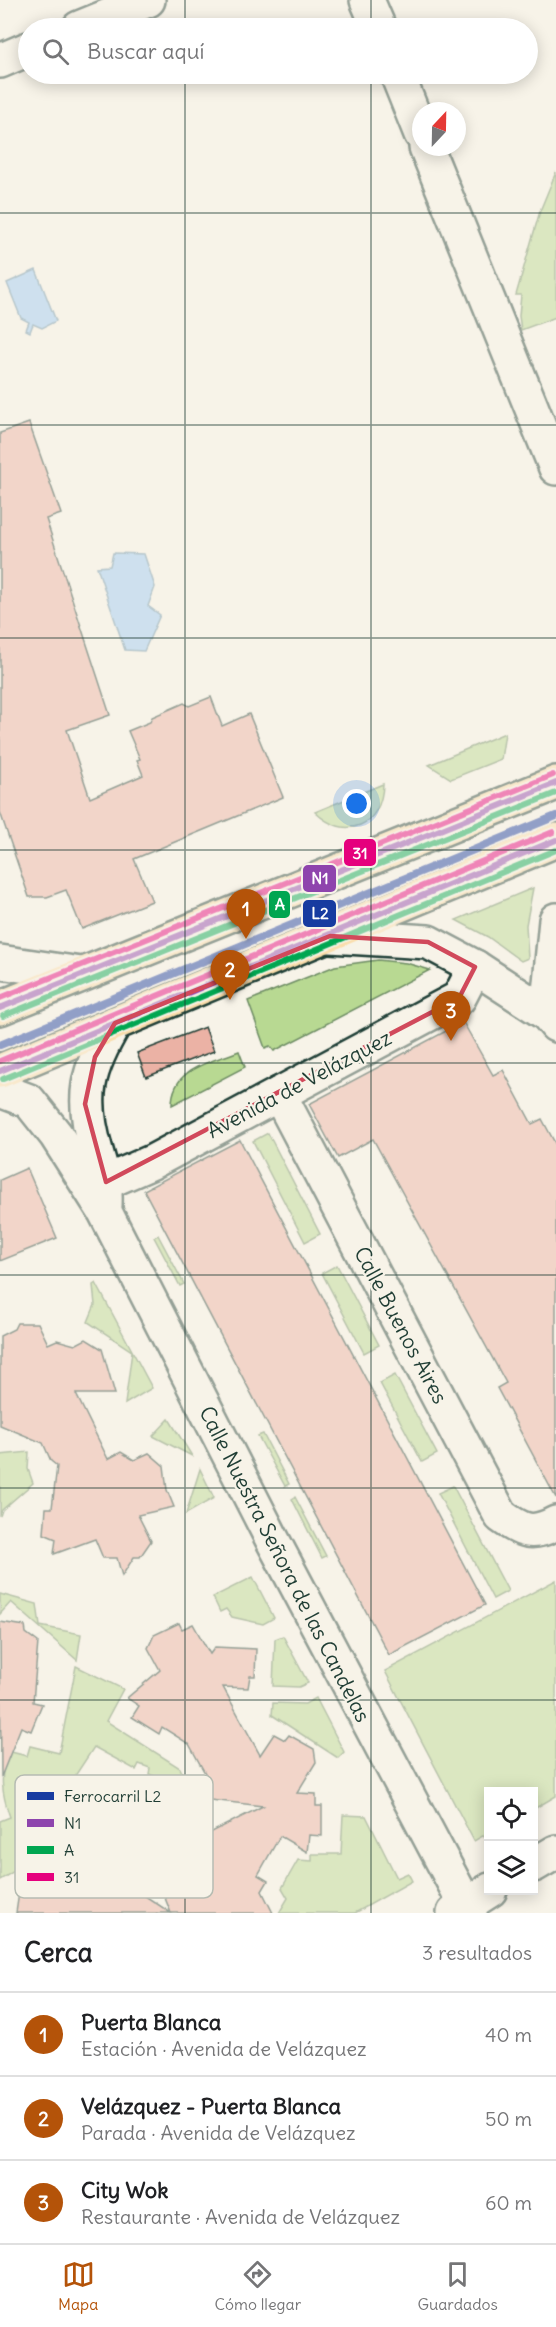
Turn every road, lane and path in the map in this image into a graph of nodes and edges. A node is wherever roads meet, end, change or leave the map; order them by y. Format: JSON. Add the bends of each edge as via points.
{"nodes":[{"id":1,"x":148,"y":0,"type":"edge"},
{"id":2,"x":367,"y":0,"type":"edge"},
{"id":3,"x":104,"y":18,"type":"edge"},
{"id":4,"x":374,"y":18,"type":"edge"},
{"id":5,"x":18,"y":53,"type":"edge"},
{"id":6,"x":0,"y":61,"type":"edge"},
{"id":7,"x":401,"y":84,"type":"edge"},
{"id":8,"x":412,"y":112,"type":"edge"},
{"id":9,"x":430,"y":156,"type":"edge"},
{"id":10,"x":543,"y":402,"type":"edge"},
{"id":11,"x":556,"y":468,"type":"edge"},
{"id":12,"x":556,"y":783,"type":"edge"},
{"id":13,"x":556,"y":840,"type":"edge"},
{"id":14,"x":556,"y":920,"type":"edge"},
{"id":15,"x":330,"y":936,"type":"junction"},
{"id":16,"x":0,"y":962,"type":"edge"},
{"id":17,"x":475,"y":967,"type":"junction"},
{"id":18,"x":553,"y":971,"type":"edge"},
{"id":19,"x":81,"y":974,"type":"junction"},
{"id":20,"x":0,"y":1008,"type":"edge"},
{"id":21,"x":552,"y":1019,"type":"edge"},
{"id":22,"x":115,"y":1023,"type":"junction"},
{"id":23,"x":0,"y":1071,"type":"edge"},
{"id":24,"x":0,"y":1090,"type":"edge"},
{"id":25,"x":279,"y":1094,"type":"junction"},
{"id":26,"x":106,"y":1197,"type":"junction"},
{"id":27,"x":549,"y":1527,"type":"edge"},
{"id":28,"x":556,"y":1852,"type":"edge"},
{"id":29,"x":538,"y":1863,"type":"edge"},
{"id":30,"x":470,"y":1906,"type":"edge"}],
"edges":[{"from":1,"to":3,"type":"street"},
{"from":2,"to":4,"type":"street"},
{"from":5,"to":6,"type":"street"},
{"from":7,"to":8,"type":"street"},
{"from":9,"to":10,"type":"street"},
{"from":10,"to":11,"type":"street"},
{"from":12,"to":19,"type":"main road"},
{"from":13,"to":15,"type":"main road"},
{"from":14,"to":18,"type":"street"},
{"from":15,"to":17,"type":"street","via":[[428,942]]},
{"from":15,"to":22,"type":"main road"},
{"from":16,"to":19,"type":"street"},
{"from":17,"to":21,"type":"street"},
{"from":17,"to":25,"type":"street","name":"Avenida de Velázquez","via":[[459,998]]},
{"from":18,"to":21,"type":"street"},
{"from":19,"to":20,"type":"main road"},
{"from":22,"to":23,"type":"main road"},
{"from":22,"to":26,"type":"street","name":"Calle Nuestra Señora de las Candelas","via":[[94,1057],[85,1104]]},
{"from":24,"to":26,"type":"street","name":"Calle Nuestra Señora de las Candelas","via":[[29,1101]]},
{"from":25,"to":26,"type":"street","name":"Avenida de Velázquez","via":[[152,1162]]},
{"from":25,"to":27,"type":"street","name":"Calle Buenos Aires","via":[[501,1516],[519,1529]]},
{"from":26,"to":30,"type":"street","name":"Calle Nuestra Señora de las Candelas","via":[[271,1537]]},
{"from":28,"to":29,"type":"street"}]}
